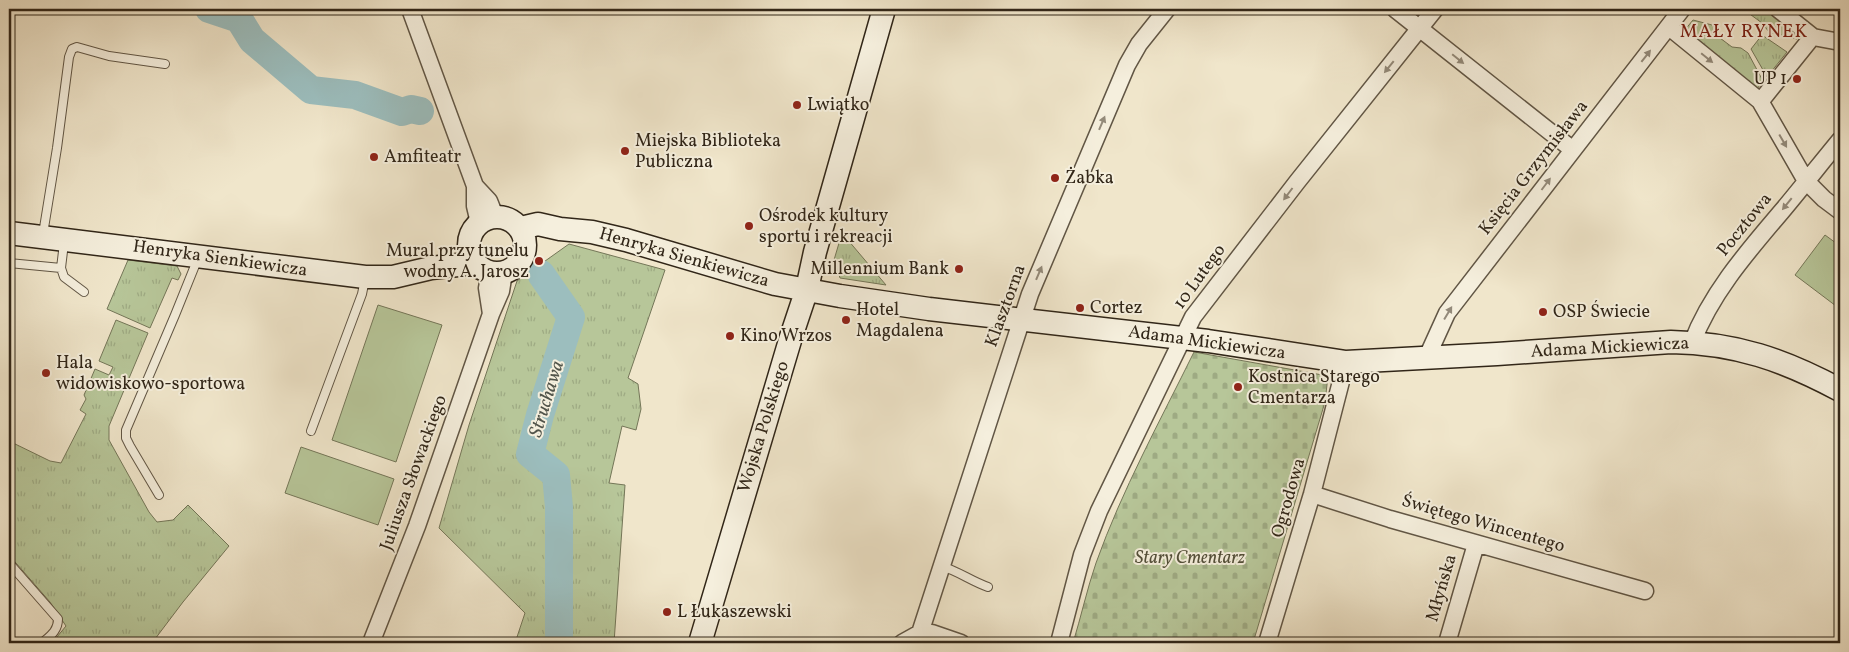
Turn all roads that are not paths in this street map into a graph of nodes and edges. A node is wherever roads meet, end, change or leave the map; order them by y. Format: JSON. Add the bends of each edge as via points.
{"nodes":[{"id":1,"x":410,"y":9,"type":"edge"},
{"id":2,"x":884,"y":9,"type":"edge"},
{"id":3,"x":1167,"y":9,"type":"edge"},
{"id":4,"x":1395,"y":9,"type":"edge"},
{"id":5,"x":1435,"y":9,"type":"edge"},
{"id":6,"x":1682,"y":9,"type":"edge"},
{"id":7,"x":1778,"y":9,"type":"edge"},
{"id":8,"x":1668,"y":27,"type":"junction"},
{"id":9,"x":1420,"y":29,"type":"junction"},
{"id":10,"x":1811,"y":39,"type":"junction"},
{"id":11,"x":1840,"y":42,"type":"edge"},
{"id":12,"x":165,"y":64,"type":"dead end"},
{"id":13,"x":1764,"y":97,"type":"dead end"},
{"id":14,"x":1840,"y":140,"type":"edge"},
{"id":15,"x":1573,"y":150,"type":"junction"},
{"id":16,"x":1806,"y":181,"type":"junction"},
{"id":17,"x":1840,"y":212,"type":"edge"},
{"id":18,"x":487,"y":220,"type":"junction"},
{"id":19,"x":9,"y":233,"type":"edge"},
{"id":20,"x":42,"y":236,"type":"junction"},
{"id":21,"x":523,"y":238,"type":"junction"},
{"id":22,"x":65,"y":239,"type":"junction"},
{"id":23,"x":198,"y":256,"type":"junction"},
{"id":24,"x":9,"y":263,"type":"edge"},
{"id":25,"x":485,"y":264,"type":"junction"},
{"id":26,"x":61,"y":268,"type":"junction"},
{"id":27,"x":365,"y":277,"type":"junction"},
{"id":28,"x":807,"y":289,"type":"junction"},
{"id":29,"x":84,"y":292,"type":"dead end"},
{"id":30,"x":1022,"y":318,"type":"junction"},
{"id":31,"x":1182,"y":339,"type":"junction"},
{"id":32,"x":1692,"y":343,"type":"junction"},
{"id":33,"x":1427,"y":357,"type":"junction"},
{"id":34,"x":1346,"y":362,"type":"junction"},
{"id":35,"x":1840,"y":390,"type":"edge"},
{"id":36,"x":311,"y":431,"type":"dead end"},
{"id":37,"x":1312,"y":494,"type":"junction"},
{"id":38,"x":159,"y":495,"type":"dead end"},
{"id":39,"x":1476,"y":544,"type":"junction"},
{"id":40,"x":9,"y":563,"type":"edge"},
{"id":41,"x":941,"y":566,"type":"junction"},
{"id":42,"x":988,"y":587,"type":"dead end"},
{"id":43,"x":1645,"y":591,"type":"dead end"},
{"id":44,"x":920,"y":633,"type":"junction"},
{"id":45,"x":42,"y":643,"type":"edge"},
{"id":46,"x":371,"y":643,"type":"edge"},
{"id":47,"x":700,"y":643,"type":"edge"},
{"id":48,"x":902,"y":643,"type":"edge"},
{"id":49,"x":961,"y":643,"type":"edge"},
{"id":50,"x":1059,"y":643,"type":"edge"},
{"id":51,"x":1267,"y":643,"type":"edge"},
{"id":52,"x":1447,"y":643,"type":"edge"}],
"edges":[{"from":1,"to":18,"type":"street","via":[[475,186],[489,201]]},
{"from":2,"to":28,"type":"street","name":"Wojska Polskiego"},
{"from":30,"to":3,"type":"street","name":"Klasztorna","one_way":true,"via":[[1127,66],[1139,44]]},
{"from":4,"to":9,"type":"street"},
{"from":5,"to":9,"type":"street","name":"10 Lutego"},
{"from":6,"to":8,"type":"street","name":"Księcia Grzymisława"},
{"from":7,"to":10,"type":"street"},
{"from":15,"to":8,"type":"street","name":"Księcia Grzymisława","one_way":true},
{"from":8,"to":16,"type":"street","one_way":true,"via":[[1760,101]]},
{"from":9,"to":15,"type":"street","one_way":true},
{"from":9,"to":31,"type":"street","name":"10 Lutego","one_way":true,"via":[[1297,182],[1193,318]]},
{"from":10,"to":11,"type":"street"},
{"from":10,"to":13,"type":"street"},
{"from":12,"to":20,"type":"lane","via":[[109,56],[77,46],[72,49]]},
{"from":14,"to":16,"type":"street","name":"Pocztowa"},
{"from":33,"to":15,"type":"street","name":"Księcia Grzymisława","one_way":true,"via":[[1447,313]]},
{"from":16,"to":17,"type":"street"},
{"from":16,"to":32,"type":"street","name":"Pocztowa","one_way":true,"via":[[1723,284],[1699,323]]},
{"from":18,"to":21,"type":"street","via":[[510,219]]},
{"from":18,"to":25,"type":"street","via":[[473,230],[470,238]]},
{"from":19,"to":20,"type":"street","name":"Henryka Sienkiewicza"},
{"from":20,"to":22,"type":"street","name":"Henryka Sienkiewicza"},
{"from":21,"to":25,"type":"street","via":[[522,259],[514,267]]},
{"from":21,"to":28,"type":"street","name":"Henryka Sienkiewicza","via":[[542,237],[560,229],[592,232],[775,284]]},
{"from":22,"to":23,"type":"street","name":"Henryka Sienkiewicza"},
{"from":22,"to":26,"type":"lane"},
{"from":23,"to":27,"type":"street","name":"Henryka Sienkiewicza"},
{"from":23,"to":38,"type":"lane","via":[[126,430],[130,446]]},
{"from":24,"to":26,"type":"lane"},
{"from":25,"to":27,"type":"street","name":"Henryka Sienkiewicza","via":[[431,268],[393,277]]},
{"from":25,"to":46,"type":"street","name":"Juliusza Słowackiego","via":[[490,314],[417,526]]},
{"from":26,"to":29,"type":"lane","via":[[64,277]]},
{"from":27,"to":36,"type":"lane","via":[[362,294]]},
{"from":28,"to":30,"type":"street","name":"Adama Mickiewicza","via":[[930,309]]},
{"from":28,"to":47,"type":"street","name":"Wojska Polskiego"},
{"from":30,"to":31,"type":"street","name":"Adama Mickiewicza"},
{"from":30,"to":41,"type":"street","name":"Klasztorna"},
{"from":31,"to":34,"type":"street","name":"Adama Mickiewicza"},
{"from":31,"to":50,"type":"street","name":"10 Lutego","via":[[1099,511],[1082,555]]},
{"from":32,"to":33,"type":"street","name":"Adama Mickiewicza"},
{"from":32,"to":35,"type":"street","name":"Adama Mickiewicza","via":[[1741,349],[1779,361]]},
{"from":33,"to":34,"type":"street","name":"Adama Mickiewicza"},
{"from":34,"to":37,"type":"street","name":"Ogrodowa"},
{"from":37,"to":39,"type":"street","name":"Świętego Wincentego"},
{"from":37,"to":51,"type":"street","name":"Ogrodowa"},
{"from":39,"to":43,"type":"street","name":"Świętego Wincentego"},
{"from":39,"to":52,"type":"street","name":"Młyńska"},
{"from":40,"to":45,"type":"lane","via":[[58,619],[55,631]]},
{"from":41,"to":42,"type":"lane"},
{"from":41,"to":44,"type":"street","name":"Klasztorna"},
{"from":44,"to":48,"type":"street"},
{"from":44,"to":49,"type":"street","via":[[932,633]]}]}
